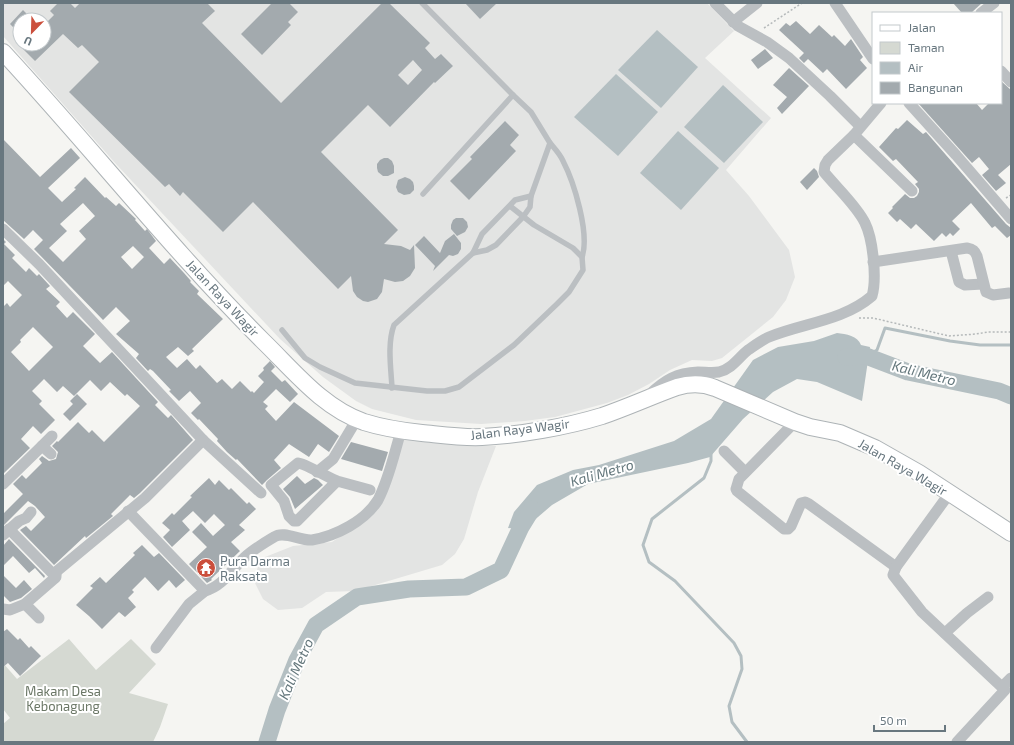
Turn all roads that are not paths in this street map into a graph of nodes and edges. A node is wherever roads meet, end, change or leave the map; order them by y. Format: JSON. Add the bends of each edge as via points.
{"nodes":[{"id":1,"x":422,"y":3,"type":"edge"},
{"id":2,"x":715,"y":3,"type":"edge"},
{"id":3,"x":756,"y":3,"type":"edge"},
{"id":4,"x":835,"y":3,"type":"edge"},
{"id":5,"x":733,"y":22,"type":"junction"},
{"id":6,"x":3,"y":52,"type":"edge"},
{"id":7,"x":872,"y":58,"type":"edge"},
{"id":8,"x":1002,"y":72,"type":"edge"},
{"id":9,"x":1011,"y":82,"type":"edge"},
{"id":10,"x":512,"y":95,"type":"junction"},
{"id":11,"x":880,"y":104,"type":"edge"},
{"id":12,"x":910,"y":104,"type":"edge"},
{"id":13,"x":857,"y":130,"type":"junction"},
{"id":14,"x":550,"y":143,"type":"junction"},
{"id":15,"x":912,"y":191,"type":"dead end"},
{"id":16,"x":423,"y":194,"type":"dead end"},
{"id":17,"x":531,"y":196,"type":"junction"},
{"id":18,"x":510,"y":206,"type":"junction"},
{"id":19,"x":523,"y":217,"type":"junction"},
{"id":20,"x":1011,"y":220,"type":"edge"},
{"id":21,"x":3,"y":229,"type":"edge"},
{"id":22,"x":951,"y":251,"type":"junction"},
{"id":23,"x":473,"y":253,"type":"junction"},
{"id":24,"x":582,"y":257,"type":"junction"},
{"id":25,"x":873,"y":262,"type":"junction"},
{"id":26,"x":983,"y":284,"type":"junction"},
{"id":27,"x":1009,"y":293,"type":"dead end"},
{"id":28,"x":282,"y":330,"type":"dead end"},
{"id":29,"x":392,"y":388,"type":"junction"},
{"id":30,"x":643,"y":400,"type":"junction"},
{"id":31,"x":357,"y":419,"type":"junction"},
{"id":32,"x":795,"y":422,"type":"junction"},
{"id":33,"x":401,"y":431,"type":"junction"},
{"id":34,"x":52,"y":436,"type":"dead end"},
{"id":35,"x":203,"y":440,"type":"junction"},
{"id":36,"x":42,"y":446,"type":"junction"},
{"id":37,"x":724,"y":451,"type":"dead end"},
{"id":38,"x":51,"y":454,"type":"dead end"},
{"id":39,"x":333,"y":459,"type":"junction"},
{"id":40,"x":317,"y":472,"type":"junction"},
{"id":41,"x":745,"y":472,"type":"junction"},
{"id":42,"x":333,"y":480,"type":"junction"},
{"id":43,"x":3,"y":484,"type":"edge"},
{"id":44,"x":370,"y":490,"type":"dead end"},
{"id":45,"x":261,"y":493,"type":"dead end"},
{"id":46,"x":950,"y":494,"type":"junction"},
{"id":47,"x":128,"y":511,"type":"junction"},
{"id":48,"x":31,"y":512,"type":"dead end"},
{"id":49,"x":6,"y":532,"type":"edge"},
{"id":50,"x":1011,"y":533,"type":"edge"},
{"id":51,"x":896,"y":567,"type":"junction"},
{"id":52,"x":56,"y":577,"type":"junction"},
{"id":53,"x":205,"y":591,"type":"junction"},
{"id":54,"x":988,"y":597,"type":"dead end"},
{"id":55,"x":25,"y":604,"type":"junction"},
{"id":56,"x":3,"y":609,"type":"edge"},
{"id":57,"x":39,"y":618,"type":"dead end"},
{"id":58,"x":945,"y":633,"type":"junction"},
{"id":59,"x":156,"y":648,"type":"dead end"},
{"id":60,"x":1011,"y":678,"type":"edge"},
{"id":61,"x":1002,"y":687,"type":"junction"},
{"id":62,"x":957,"y":742,"type":"edge"}],
"edges":[{"from":1,"to":10,"type":"lane"},
{"from":2,"to":5,"type":"street"},
{"from":3,"to":5,"type":"street"},
{"from":4,"to":7,"type":"street"},
{"from":5,"to":13,"type":"street","via":[[789,58],[830,96]]},
{"from":6,"to":31,"type":"main road","name":"Jalan Raya Wagir","via":[[239,317],[324,400],[344,414]]},
{"from":8,"to":9,"type":"street"},
{"from":10,"to":14,"type":"lane","via":[[531,112]]},
{"from":10,"to":16,"type":"lane"},
{"from":11,"to":13,"type":"street"},
{"from":12,"to":20,"type":"street"},
{"from":13,"to":15,"type":"street"},
{"from":13,"to":25,"type":"street","via":[[828,160],[824,172],[865,223]]},
{"from":14,"to":17,"type":"lane"},
{"from":14,"to":24,"type":"lane","via":[[562,159],[574,183],[585,237]]},
{"from":17,"to":18,"type":"lane","via":[[515,200]]},
{"from":17,"to":19,"type":"lane","via":[[530,207]]},
{"from":18,"to":19,"type":"lane"},
{"from":18,"to":23,"type":"lane","via":[[482,234]]},
{"from":19,"to":23,"type":"lane","via":[[496,245]]},
{"from":19,"to":24,"type":"lane"},
{"from":21,"to":35,"type":"street","via":[[39,264]]},
{"from":22,"to":25,"type":"street"},
{"from":22,"to":26,"type":"street","via":[[959,282],[965,285]]},
{"from":22,"to":26,"type":"street","via":[[968,248],[975,251]]},
{"from":23,"to":29,"type":"lane","via":[[394,325],[390,335]]},
{"from":24,"to":29,"type":"lane","via":[[583,270],[569,292],[514,345],[460,387],[445,391]]},
{"from":25,"to":30,"type":"street","via":[[875,282],[872,296],[853,310],[768,338],[719,372],[691,372],[666,380]]},
{"from":26,"to":27,"type":"street","via":[[989,294]]},
{"from":28,"to":29,"type":"lane","via":[[305,358],[320,367],[355,383]]},
{"from":30,"to":32,"type":"main road","name":"Jalan Raya Wagir","via":[[688,384],[703,384]]},
{"from":30,"to":33,"type":"main road","name":"Jalan Raya Wagir","via":[[602,416],[517,433],[470,437]]},
{"from":31,"to":33,"type":"main road","name":"Jalan Raya Wagir"},
{"from":31,"to":39,"type":"street"},
{"from":32,"to":41,"type":"street"},
{"from":32,"to":46,"type":"main road","name":"Jalan Raya Wagir","via":[[857,439],[898,460]]},
{"from":33,"to":53,"type":"street","via":[[379,496],[357,522],[345,530],[310,540],[275,536],[245,557],[218,586]]},
{"from":34,"to":36,"type":"street"},
{"from":35,"to":45,"type":"street"},
{"from":35,"to":47,"type":"street","via":[[145,498]]},
{"from":36,"to":38,"type":"street"},
{"from":36,"to":43,"type":"street"},
{"from":37,"to":41,"type":"street"},
{"from":39,"to":40,"type":"street"},
{"from":39,"to":42,"type":"street"},
{"from":40,"to":42,"type":"street"},
{"from":40,"to":42,"type":"street","via":[[298,463],[271,485],[284,501],[289,516],[294,521],[297,521]]},
{"from":41,"to":51,"type":"street","via":[[737,484],[737,492],[781,528],[788,529],[801,503],[805,502]]},
{"from":42,"to":44,"type":"street"},
{"from":46,"to":50,"type":"main road","name":"Jalan Raya Wagir"},
{"from":46,"to":51,"type":"street"},
{"from":47,"to":52,"type":"street","via":[[58,571]]},
{"from":47,"to":53,"type":"street"},
{"from":48,"to":49,"type":"street"},
{"from":49,"to":52,"type":"street"},
{"from":51,"to":58,"type":"street","via":[[893,572],[894,578],[922,612]]},
{"from":52,"to":55,"type":"street"},
{"from":53,"to":59,"type":"street","via":[[190,604]]},
{"from":54,"to":58,"type":"street"},
{"from":55,"to":56,"type":"street","via":[[10,610]]},
{"from":55,"to":57,"type":"street"},
{"from":58,"to":61,"type":"street"},
{"from":60,"to":61,"type":"street"},
{"from":61,"to":62,"type":"street","via":[[1004,691]]}]}
